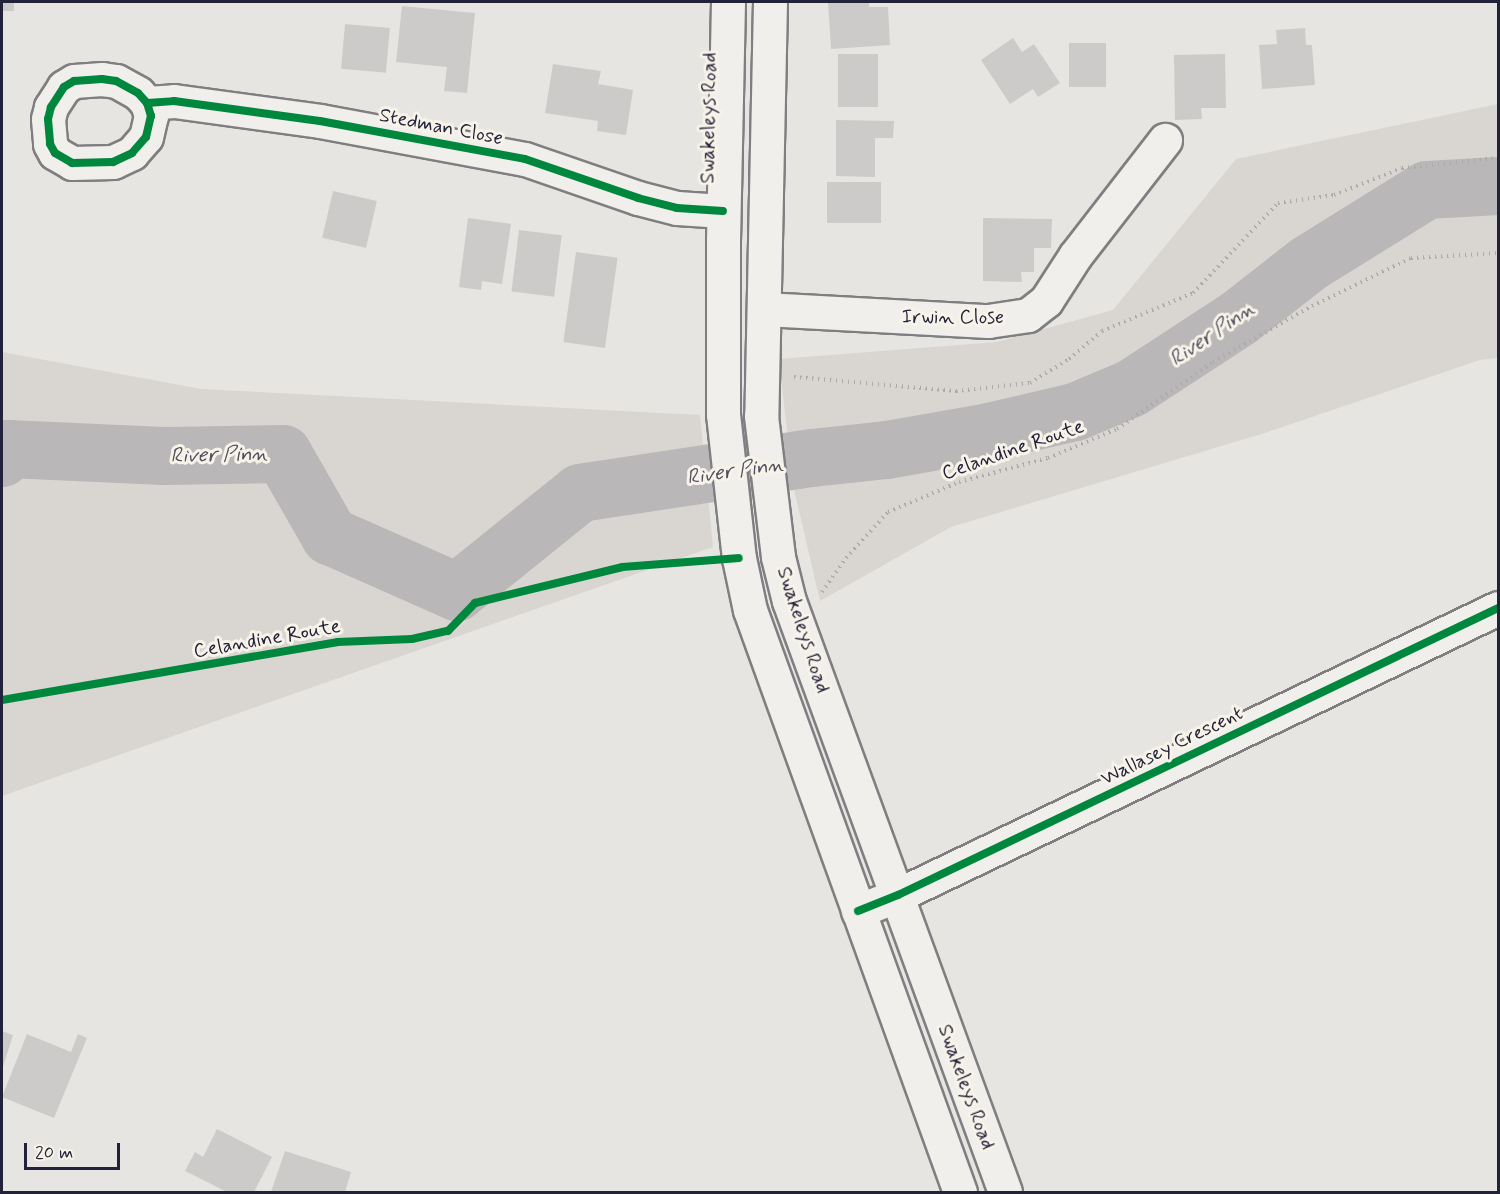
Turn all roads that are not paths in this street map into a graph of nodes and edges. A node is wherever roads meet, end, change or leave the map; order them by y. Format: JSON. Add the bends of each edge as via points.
{"nodes":[{"id":1,"x":728,"y":2,"type":"edge"},
{"id":2,"x":770,"y":2,"type":"edge"},
{"id":3,"x":147,"y":104,"type":"dead end"},
{"id":4,"x":1164,"y":140,"type":"dead end"},
{"id":5,"x":724,"y":175,"type":"junction"},
{"id":6,"x":768,"y":175,"type":"junction"},
{"id":7,"x":723,"y":211,"type":"junction"},
{"id":8,"x":764,"y":309,"type":"junction"},
{"id":9,"x":1498,"y":608,"type":"edge"},
{"id":10,"x":898,"y":895,"type":"junction"},
{"id":11,"x":858,"y":910,"type":"junction"},
{"id":12,"x":960,"y":1192,"type":"edge"},
{"id":13,"x":1005,"y":1192,"type":"edge"}],
"edges":[{"from":1,"to":5,"type":"main road","name":"Swakeleys Road"},
{"from":2,"to":6,"type":"main road","name":"Swakeleys Road"},
{"from":3,"to":7,"type":"main road","name":"Stedman Close","via":[[185,102],[434,142],[525,159],[611,190],[677,208]]},
{"from":4,"to":8,"type":"main road","name":"Irwin Close","via":[[1075,256],[1046,301],[1028,315],[988,321]]},
{"from":5,"to":6,"type":"main road"},
{"from":5,"to":7,"type":"main road","name":"Swakeleys Road"},
{"from":6,"to":8,"type":"main road","name":"Swakeleys Road"},
{"from":7,"to":11,"type":"main road","name":"Swakeleys Road","via":[[723,414],[737,543],[750,610]]},
{"from":8,"to":10,"type":"main road","name":"Swakeleys Road","via":[[761,416],[778,557],[789,601]]},
{"from":9,"to":10,"type":"main road","name":"Wallasey Crescent"},
{"from":10,"to":11,"type":"main road","name":"Wallasey Crescent"},
{"from":10,"to":13,"type":"main road","name":"Swakeleys Road"},
{"from":11,"to":12,"type":"main road","name":"Swakeleys Road"}]}
